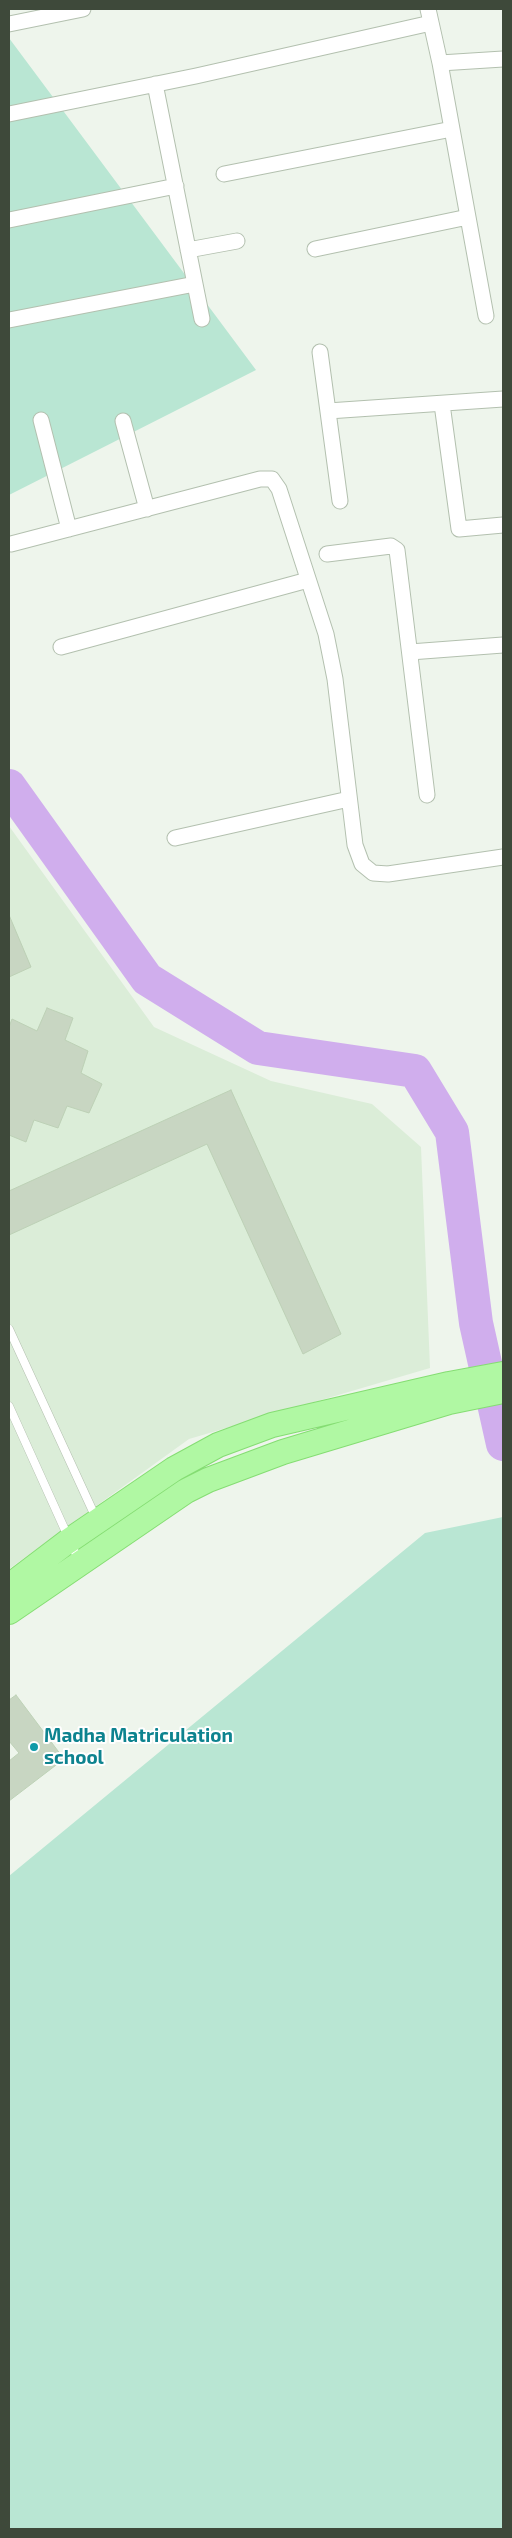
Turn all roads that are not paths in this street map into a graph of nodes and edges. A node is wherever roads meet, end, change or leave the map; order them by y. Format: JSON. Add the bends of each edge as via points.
{"nodes":[{"id":1,"x":83,"y":9,"type":"edge"},
{"id":2,"x":430,"y":16,"type":"edge"},
{"id":3,"x":9,"y":24,"type":"edge"},
{"id":4,"x":503,"y":59,"type":"edge"},
{"id":5,"x":440,"y":63,"type":"junction"},
{"id":6,"x":155,"y":84,"type":"junction"},
{"id":7,"x":9,"y":114,"type":"edge"},
{"id":8,"x":452,"y":129,"type":"junction"},
{"id":9,"x":224,"y":174,"type":"dead end"},
{"id":10,"x":176,"y":186,"type":"junction"},
{"id":11,"x":468,"y":217,"type":"junction"},
{"id":12,"x":9,"y":220,"type":"edge"},
{"id":13,"x":237,"y":241,"type":"dead end"},
{"id":14,"x":315,"y":249,"type":"dead end"},
{"id":15,"x":188,"y":250,"type":"junction"},
{"id":16,"x":195,"y":284,"type":"junction"},
{"id":17,"x":486,"y":316,"type":"dead end"},
{"id":18,"x":202,"y":319,"type":"dead end"},
{"id":19,"x":9,"y":320,"type":"edge"},
{"id":20,"x":320,"y":352,"type":"dead end"},
{"id":21,"x":503,"y":399,"type":"edge"},
{"id":22,"x":442,"y":404,"type":"junction"},
{"id":23,"x":328,"y":411,"type":"junction"},
{"id":24,"x":41,"y":420,"type":"dead end"},
{"id":25,"x":123,"y":421,"type":"dead end"},
{"id":26,"x":340,"y":501,"type":"dead end"},
{"id":27,"x":147,"y":509,"type":"junction"},
{"id":28,"x":503,"y":525,"type":"edge"},
{"id":29,"x":69,"y":529,"type":"junction"},
{"id":30,"x":11,"y":544,"type":"dead end"},
{"id":31,"x":327,"y":554,"type":"dead end"},
{"id":32,"x":308,"y":580,"type":"junction"},
{"id":33,"x":503,"y":645,"type":"edge"},
{"id":34,"x":62,"y":647,"type":"dead end"},
{"id":35,"x":410,"y":652,"type":"junction"},
{"id":36,"x":427,"y":795,"type":"dead end"},
{"id":37,"x":349,"y":799,"type":"junction"},
{"id":38,"x":175,"y":838,"type":"dead end"},
{"id":39,"x":503,"y":857,"type":"edge"},
{"id":40,"x":9,"y":1329,"type":"edge"},
{"id":41,"x":495,"y":1384,"type":"edge"},
{"id":42,"x":9,"y":1406,"type":"edge"},
{"id":43,"x":103,"y":1534,"type":"junction"},
{"id":44,"x":70,"y":1540,"type":"junction"},
{"id":45,"x":80,"y":1563,"type":"junction"},
{"id":46,"x":9,"y":1586,"type":"edge"},
{"id":47,"x":9,"y":1612,"type":"edge"}],
"edges":[{"from":1,"to":3,"type":"street"},
{"from":2,"to":5,"type":"street"},
{"from":2,"to":6,"type":"street"},
{"from":4,"to":5,"type":"street"},
{"from":5,"to":8,"type":"street"},
{"from":6,"to":7,"type":"street"},
{"from":6,"to":10,"type":"street"},
{"from":8,"to":9,"type":"street"},
{"from":8,"to":11,"type":"street"},
{"from":10,"to":12,"type":"street"},
{"from":10,"to":15,"type":"street"},
{"from":11,"to":14,"type":"street"},
{"from":11,"to":17,"type":"street"},
{"from":13,"to":15,"type":"street"},
{"from":15,"to":16,"type":"street"},
{"from":16,"to":18,"type":"street"},
{"from":16,"to":19,"type":"street"},
{"from":20,"to":23,"type":"street"},
{"from":21,"to":22,"type":"street"},
{"from":22,"to":23,"type":"street"},
{"from":22,"to":28,"type":"street","via":[[459,529]]},
{"from":23,"to":26,"type":"street"},
{"from":24,"to":29,"type":"street"},
{"from":25,"to":27,"type":"street"},
{"from":27,"to":29,"type":"street"},
{"from":27,"to":32,"type":"street","via":[[260,479],[272,479],[279,489]]},
{"from":29,"to":30,"type":"street"},
{"from":31,"to":35,"type":"street","via":[[391,546],[397,550]]},
{"from":32,"to":34,"type":"street"},
{"from":32,"to":37,"type":"street","via":[[326,634],[336,679]]},
{"from":33,"to":35,"type":"street"},
{"from":35,"to":36,"type":"street"},
{"from":37,"to":38,"type":"street"},
{"from":37,"to":39,"type":"street","via":[[354,845],[362,864],[373,873],[388,874]]},
{"from":40,"to":43,"type":"lane"},
{"from":41,"to":43,"type":"main road","via":[[272,1425],[243,1435],[174,1469]]},
{"from":42,"to":44,"type":"lane"},
{"from":43,"to":44,"type":"main road"},
{"from":43,"to":45,"type":"main road"},
{"from":44,"to":45,"type":"lane"},
{"from":44,"to":46,"type":"main road"},
{"from":45,"to":47,"type":"main road"}]}
